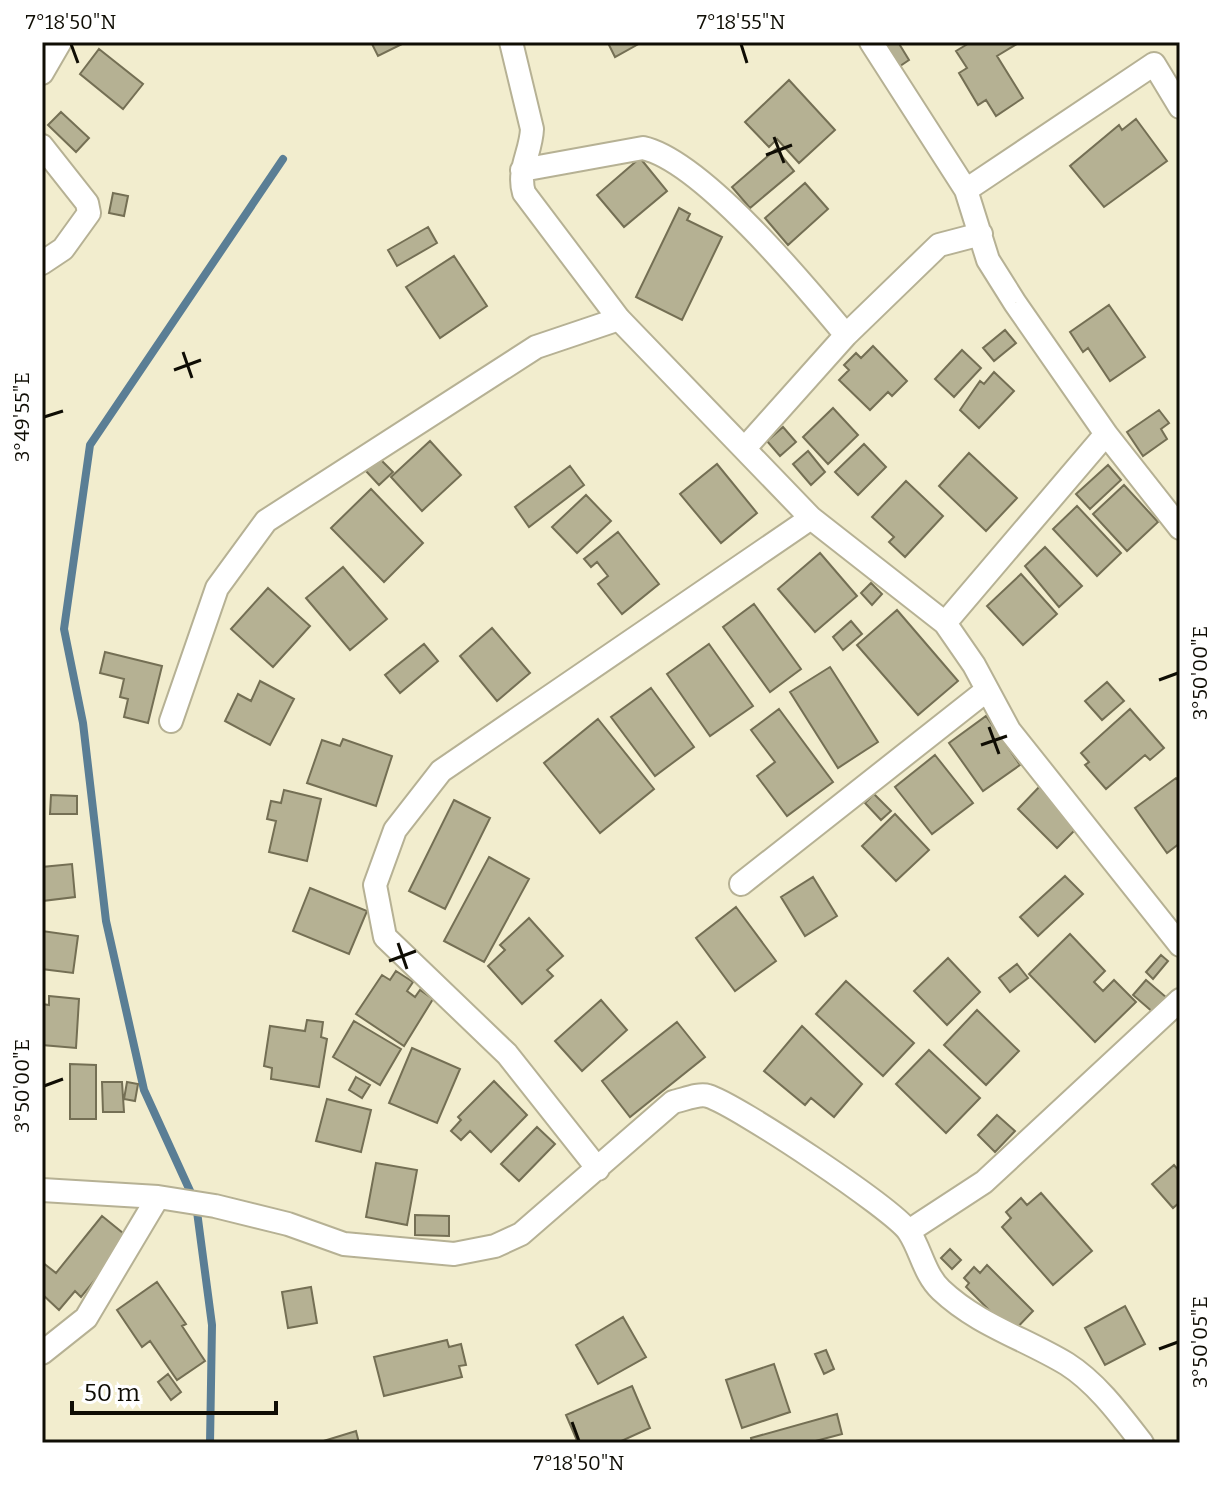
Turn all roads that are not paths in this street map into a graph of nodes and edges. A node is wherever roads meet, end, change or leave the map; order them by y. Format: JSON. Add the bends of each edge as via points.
{"nodes":[{"id":1,"x":60,"y":42,"type":"edge"},
{"id":2,"x":511,"y":42,"type":"edge"},
{"id":3,"x":871,"y":42,"type":"edge"},
{"id":4,"x":42,"y":73,"type":"edge"},
{"id":5,"x":1180,"y":107,"type":"edge"},
{"id":6,"x":42,"y":146,"type":"edge"},
{"id":7,"x":522,"y":170,"type":"junction"},
{"id":8,"x":966,"y":190,"type":"junction"},
{"id":9,"x":981,"y":234,"type":"junction"},
{"id":10,"x":42,"y":263,"type":"edge"},
{"id":11,"x":619,"y":319,"type":"junction"},
{"id":12,"x":846,"y":335,"type":"junction"},
{"id":13,"x":1106,"y":434,"type":"junction"},
{"id":14,"x":745,"y":448,"type":"junction"},
{"id":15,"x":811,"y":518,"type":"junction"},
{"id":16,"x":1180,"y":528,"type":"edge"},
{"id":17,"x":945,"y":623,"type":"junction"},
{"id":18,"x":987,"y":690,"type":"junction"},
{"id":19,"x":171,"y":721,"type":"dead end"},
{"id":20,"x":741,"y":884,"type":"dead end"},
{"id":21,"x":1180,"y":945,"type":"edge"},
{"id":22,"x":1180,"y":1000,"type":"edge"},
{"id":23,"x":598,"y":1169,"type":"junction"},
{"id":24,"x":42,"y":1190,"type":"edge"},
{"id":25,"x":158,"y":1197,"type":"junction"},
{"id":26,"x":909,"y":1231,"type":"junction"},
{"id":27,"x":42,"y":1353,"type":"edge"},
{"id":28,"x":1142,"y":1443,"type":"edge"}],
"edges":[{"from":1,"to":4,"type":"street"},
{"from":2,"to":7,"type":"street","via":[[532,129]]},
{"from":3,"to":8,"type":"street"},
{"from":5,"to":8,"type":"street","via":[[1154,64]]},
{"from":6,"to":10,"type":"street","via":[[87,203],[89,213],[63,249]]},
{"from":7,"to":11,"type":"street","via":[[524,193]]},
{"from":7,"to":12,"type":"street","via":[[643,148],[656,151],[681,166],[773,249]]},
{"from":8,"to":9,"type":"street"},
{"from":9,"to":12,"type":"street","via":[[939,245]]},
{"from":9,"to":13,"type":"street","via":[[988,260]]},
{"from":11,"to":14,"type":"street"},
{"from":11,"to":19,"type":"street","via":[[536,347],[266,521],[217,588]]},
{"from":12,"to":14,"type":"street"},
{"from":13,"to":16,"type":"street"},
{"from":13,"to":17,"type":"street"},
{"from":14,"to":15,"type":"street"},
{"from":15,"to":17,"type":"street"},
{"from":15,"to":23,"type":"street","via":[[441,771],[395,830],[375,885],[385,937],[507,1054]]},
{"from":17,"to":18,"type":"street"},
{"from":18,"to":20,"type":"street"},
{"from":18,"to":21,"type":"street","via":[[1009,730]]},
{"from":22,"to":26,"type":"street","via":[[984,1182]]},
{"from":23,"to":25,"type":"street","via":[[521,1234],[495,1246],[454,1254],[344,1244],[288,1224]]},
{"from":23,"to":26,"type":"street","via":[[673,1102],[705,1094],[750,1116]]},
{"from":24,"to":25,"type":"street"},
{"from":25,"to":27,"type":"street","via":[[86,1318]]},
{"from":26,"to":28,"type":"street","via":[[939,1289],[978,1319],[1068,1365]]}]}
